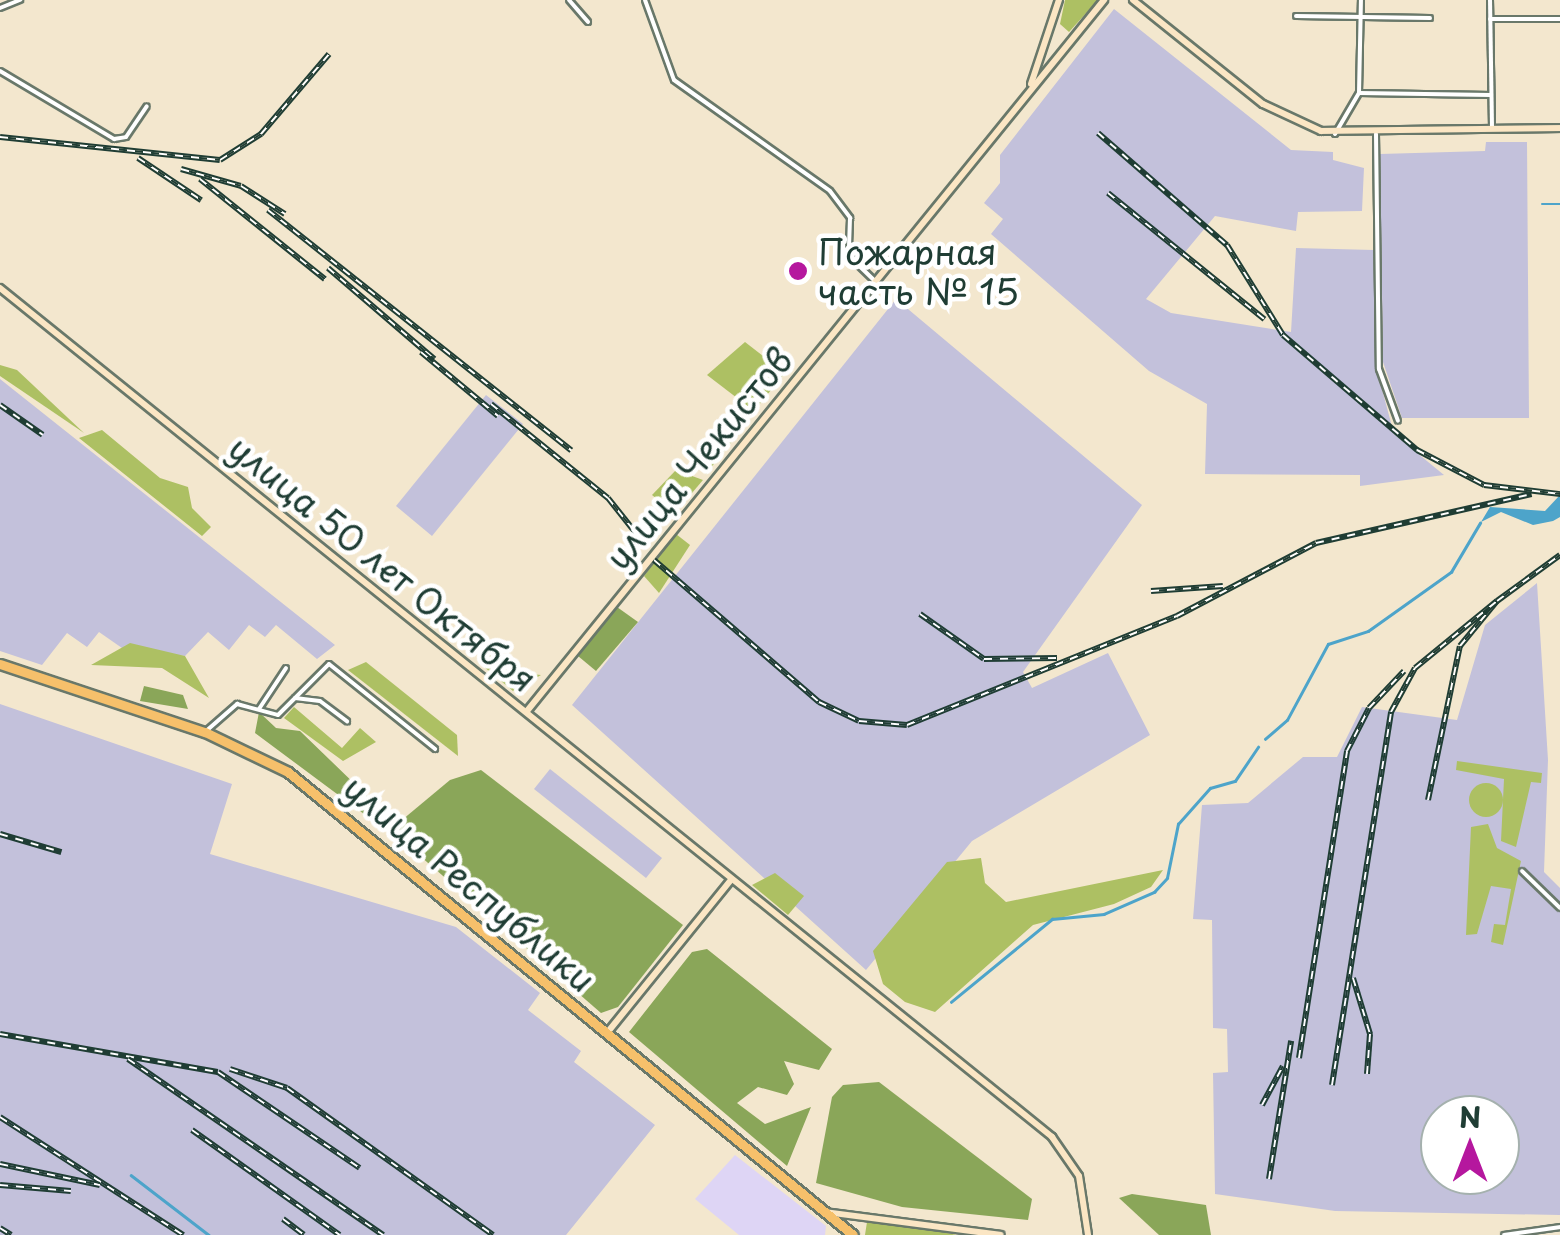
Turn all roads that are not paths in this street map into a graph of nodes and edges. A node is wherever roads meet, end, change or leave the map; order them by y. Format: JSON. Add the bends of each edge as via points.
{"nodes":[{"id":1,"x":20,"y":0,"type":"edge"},
{"id":2,"x":570,"y":0,"type":"edge"},
{"id":3,"x":645,"y":0,"type":"edge"},
{"id":4,"x":1059,"y":0,"type":"edge"},
{"id":5,"x":1104,"y":0,"type":"edge"},
{"id":6,"x":1132,"y":0,"type":"edge"},
{"id":7,"x":1361,"y":0,"type":"edge"},
{"id":8,"x":1490,"y":0,"type":"edge"},
{"id":9,"x":0,"y":8,"type":"edge"},
{"id":10,"x":1296,"y":16,"type":"dead end"},
{"id":11,"x":1361,"y":18,"type":"junction"},
{"id":12,"x":1430,"y":18,"type":"dead end"},
{"id":13,"x":1490,"y":19,"type":"junction"},
{"id":14,"x":1560,"y":19,"type":"edge"},
{"id":15,"x":588,"y":22,"type":"dead end"},
{"id":16,"x":1052,"y":32,"type":"junction"},
{"id":17,"x":1070,"y":41,"type":"junction"},
{"id":18,"x":0,"y":72,"type":"edge"},
{"id":19,"x":1359,"y":94,"type":"junction"},
{"id":20,"x":1491,"y":95,"type":"junction"},
{"id":21,"x":1023,"y":98,"type":"junction"},
{"id":22,"x":148,"y":106,"type":"dead end"},
{"id":23,"x":1560,"y":128,"type":"edge"},
{"id":24,"x":1492,"y":129,"type":"junction"},
{"id":25,"x":1335,"y":134,"type":"junction"},
{"id":26,"x":1376,"y":134,"type":"junction"},
{"id":27,"x":875,"y":281,"type":"junction"},
{"id":28,"x":0,"y":288,"type":"edge"},
{"id":29,"x":1398,"y":421,"type":"dead end"},
{"id":30,"x":0,"y":664,"type":"edge"},
{"id":31,"x":286,"y":668,"type":"dead end"},
{"id":32,"x":294,"y":698,"type":"junction"},
{"id":33,"x":260,"y":709,"type":"junction"},
{"id":34,"x":527,"y":710,"type":"junction"},
{"id":35,"x":346,"y":721,"type":"dead end"},
{"id":36,"x":205,"y":732,"type":"junction"},
{"id":37,"x":435,"y":749,"type":"dead end"},
{"id":38,"x":1522,"y":871,"type":"dead end"},
{"id":39,"x":732,"y":880,"type":"junction"},
{"id":40,"x":1560,"y":908,"type":"edge"},
{"id":41,"x":607,"y":1032,"type":"junction"},
{"id":42,"x":824,"y":1212,"type":"junction"},
{"id":43,"x":865,"y":1216,"type":"junction"},
{"id":44,"x":1560,"y":1227,"type":"edge"},
{"id":45,"x":855,"y":1235,"type":"edge"},
{"id":46,"x":1000,"y":1235,"type":"edge"},
{"id":47,"x":1088,"y":1235,"type":"edge"},
{"id":48,"x":1504,"y":1235,"type":"edge"}],
"edges":[{"from":1,"to":9,"type":"street"},
{"from":2,"to":15,"type":"street"},
{"from":3,"to":27,"type":"street","via":[[674,80],[830,191],[850,218],[850,256]]},
{"from":4,"to":16,"type":"main road"},
{"from":5,"to":17,"type":"main road"},
{"from":6,"to":25,"type":"main road","via":[[1263,104]]},
{"from":7,"to":11,"type":"street"},
{"from":8,"to":13,"type":"street"},
{"from":10,"to":11,"type":"street"},
{"from":11,"to":12,"type":"street"},
{"from":11,"to":19,"type":"street"},
{"from":13,"to":14,"type":"street"},
{"from":13,"to":20,"type":"street"},
{"from":16,"to":17,"type":"main road"},
{"from":16,"to":21,"type":"main road"},
{"from":17,"to":21,"type":"main road"},
{"from":18,"to":22,"type":"street","via":[[114,139],[126,138]]},
{"from":19,"to":20,"type":"street"},
{"from":19,"to":25,"type":"street"},
{"from":20,"to":24,"type":"street"},
{"from":21,"to":27,"type":"main road","name":"улица Чекистов"},
{"from":23,"to":24,"type":"main road"},
{"from":24,"to":26,"type":"main road"},
{"from":25,"to":26,"type":"main road"},
{"from":26,"to":29,"type":"street","via":[[1379,369]]},
{"from":27,"to":34,"type":"main road","name":"улица Чекистов"},
{"from":28,"to":34,"type":"main road","name":"улица 50 лет Октября"},
{"from":30,"to":36,"type":"main road","name":"улица Республики"},
{"from":31,"to":33,"type":"street"},
{"from":32,"to":33,"type":"street","via":[[278,716]]},
{"from":32,"to":35,"type":"street","via":[[320,701]]},
{"from":32,"to":37,"type":"street","via":[[320,664],[336,666]]},
{"from":33,"to":36,"type":"street","via":[[237,704]]},
{"from":34,"to":39,"type":"main road","name":"улица 50 лет Октября"},
{"from":36,"to":41,"type":"main road","name":"улица Республики","via":[[303,782]]},
{"from":38,"to":40,"type":"street"},
{"from":39,"to":41,"type":"main road"},
{"from":39,"to":47,"type":"main road","name":"улица 50 лет Октября","via":[[1056,1141],[1078,1171]]},
{"from":41,"to":42,"type":"main road","name":"улица Республики"},
{"from":42,"to":43,"type":"main road"},
{"from":42,"to":45,"type":"main road","name":"улица Республики"},
{"from":43,"to":45,"type":"main road","via":[[855,1221]]},
{"from":43,"to":46,"type":"main road"},
{"from":44,"to":48,"type":"street"}]}
